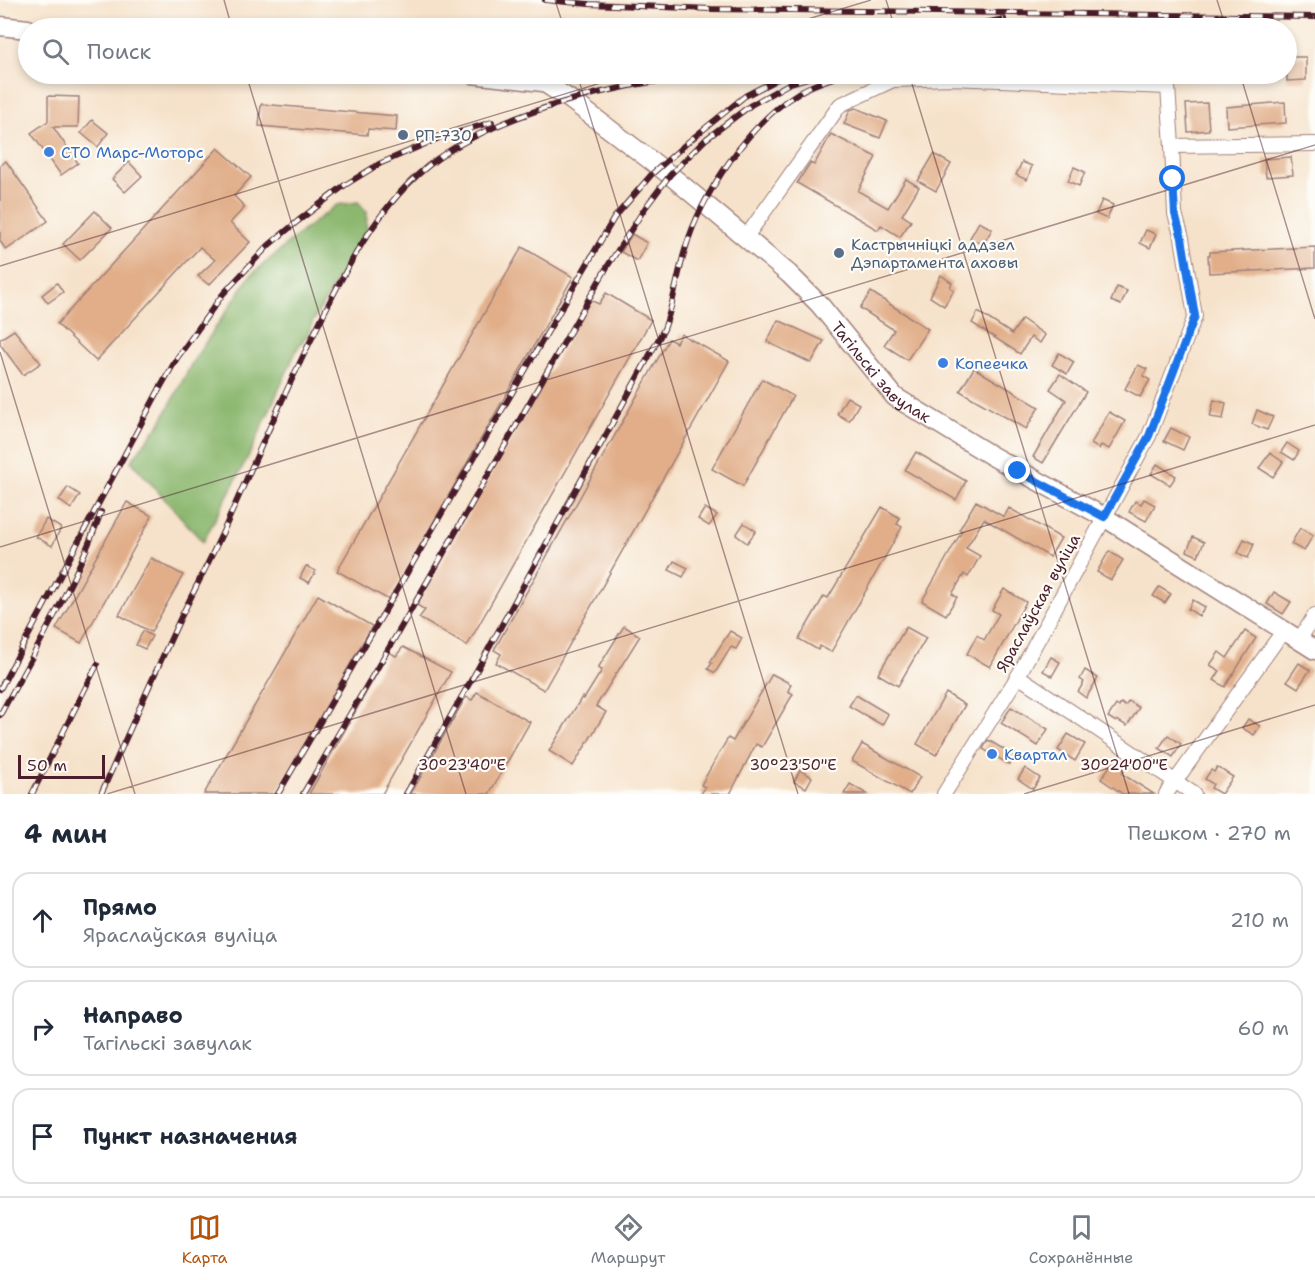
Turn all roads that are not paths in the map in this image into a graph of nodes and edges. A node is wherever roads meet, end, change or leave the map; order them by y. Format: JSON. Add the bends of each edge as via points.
{"nodes":[{"id":1,"x":0,"y":26,"type":"edge"},
{"id":2,"x":18,"y":28,"type":"edge"},
{"id":3,"x":546,"y":84,"type":"edge"},
{"id":4,"x":885,"y":84,"type":"edge"},
{"id":5,"x":1095,"y":84,"type":"edge"},
{"id":6,"x":1315,"y":144,"type":"edge"},
{"id":7,"x":1172,"y":146,"type":"junction"},
{"id":8,"x":746,"y":237,"type":"junction"},
{"id":9,"x":1104,"y":517,"type":"junction"},
{"id":10,"x":1315,"y":615,"type":"edge"},
{"id":11,"x":1292,"y":635,"type":"junction"},
{"id":12,"x":1315,"y":650,"type":"edge"},
{"id":13,"x":1018,"y":676,"type":"junction"},
{"id":14,"x":1176,"y":781,"type":"junction"},
{"id":15,"x":944,"y":794,"type":"edge"},
{"id":16,"x":1166,"y":794,"type":"edge"},
{"id":17,"x":1194,"y":794,"type":"edge"}],
"edges":[{"from":1,"to":2,"type":"main road"},
{"from":3,"to":8,"type":"main road","name":"Тагільскі завулак","via":[[653,161]]},
{"from":4,"to":8,"type":"street","name":"Яраслаўская вуліца","via":[[840,105]]},
{"from":5,"to":7,"type":"street","name":"Яраслаўская вуліца","via":[[1168,87]]},
{"from":6,"to":7,"type":"street"},
{"from":7,"to":9,"type":"street","name":"Яраслаўская вуліца","via":[[1175,214],[1195,316],[1149,436]]},
{"from":8,"to":9,"type":"main road","name":"Тагільскі завулак","via":[[820,305],[895,396],[992,456]]},
{"from":9,"to":11,"type":"main road","name":"Тагільскі завулак"},
{"from":9,"to":13,"type":"street","name":"Яраслаўская вуліца"},
{"from":10,"to":11,"type":"street"},
{"from":11,"to":12,"type":"main road","name":"Тагільскі завулак"},
{"from":11,"to":14,"type":"street"},
{"from":13,"to":14,"type":"street"},
{"from":13,"to":15,"type":"street","name":"Яраслаўская вуліца"},
{"from":14,"to":16,"type":"street"},
{"from":14,"to":17,"type":"street"}]}
